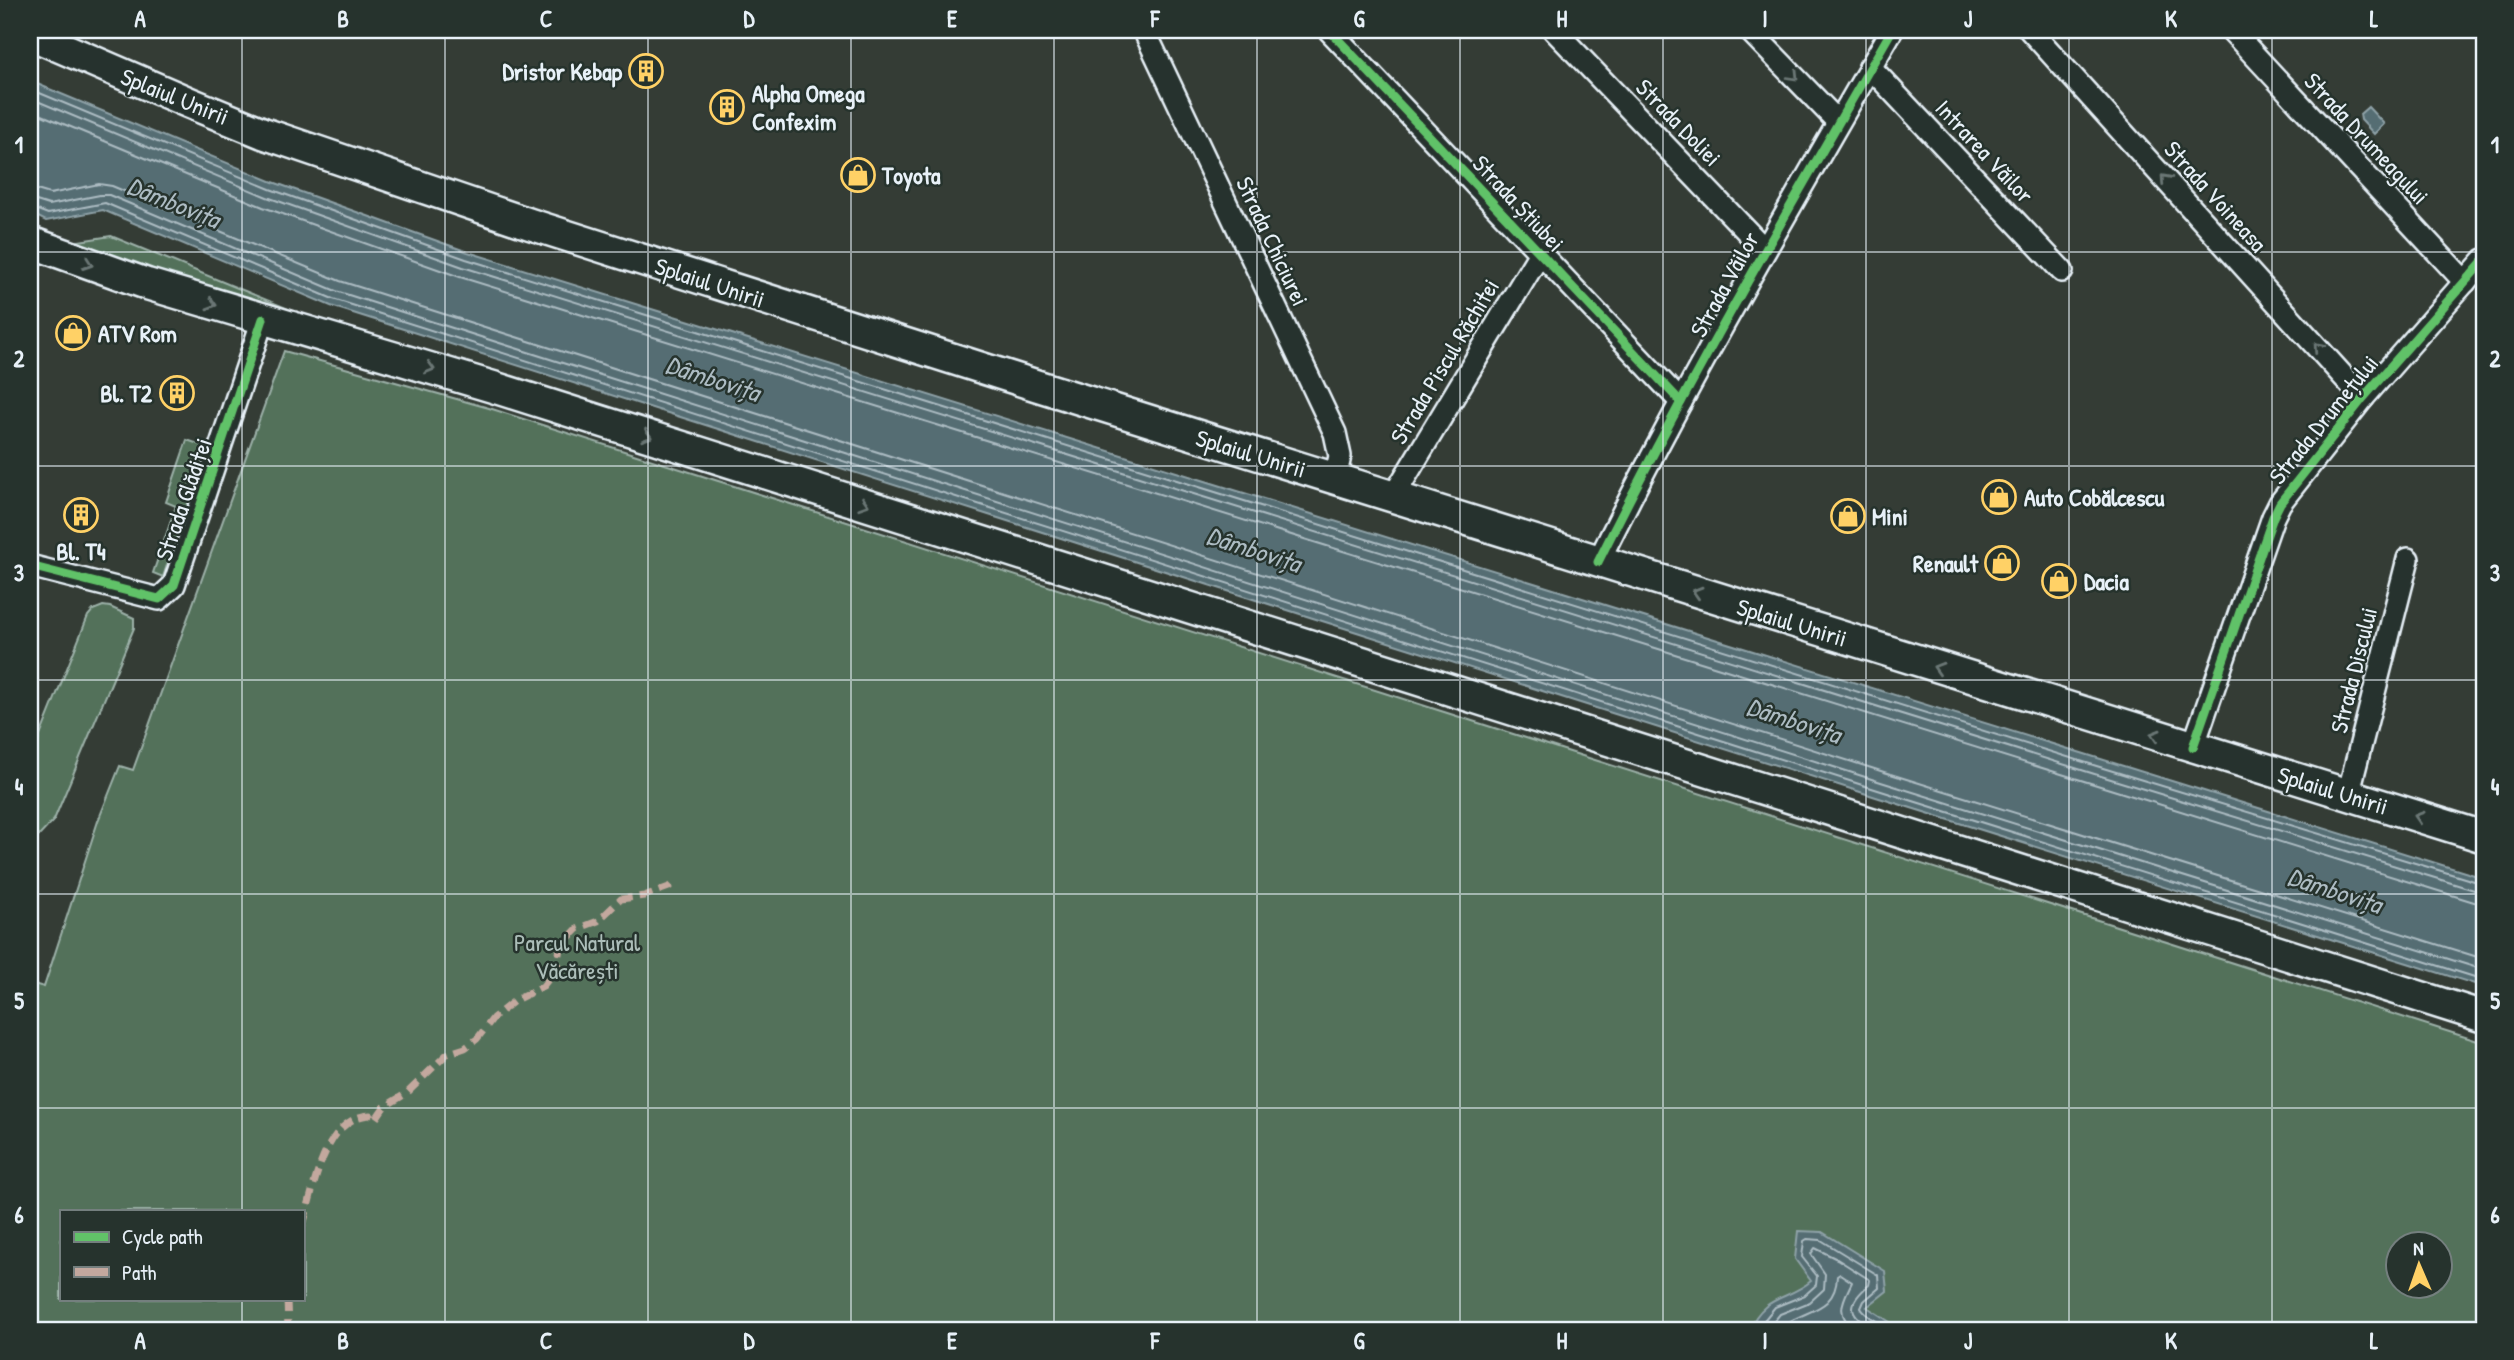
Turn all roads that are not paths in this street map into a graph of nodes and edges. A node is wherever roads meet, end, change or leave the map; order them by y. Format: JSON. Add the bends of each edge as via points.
{"nodes":[{"id":1,"x":1144,"y":30,"type":"edge"},
{"id":2,"x":1329,"y":30,"type":"edge"},
{"id":3,"x":1554,"y":30,"type":"edge"},
{"id":4,"x":1749,"y":30,"type":"edge"},
{"id":5,"x":1892,"y":30,"type":"edge"},
{"id":6,"x":2030,"y":30,"type":"edge"},
{"id":7,"x":2231,"y":30,"type":"edge"},
{"id":8,"x":30,"y":34,"type":"edge"},
{"id":9,"x":1870,"y":67,"type":"junction"},
{"id":10,"x":1838,"y":122,"type":"junction"},
{"id":11,"x":30,"y":242,"type":"edge"},
{"id":12,"x":1765,"y":250,"type":"junction"},
{"id":13,"x":1540,"y":253,"type":"junction"},
{"id":14,"x":2484,"y":260,"type":"edge"},
{"id":15,"x":2062,"y":271,"type":"dead end"},
{"id":16,"x":2465,"y":282,"type":"junction"},
{"id":17,"x":263,"y":319,"type":"junction"},
{"id":18,"x":2364,"y":398,"type":"junction"},
{"id":19,"x":1681,"y":402,"type":"junction"},
{"id":20,"x":1335,"y":479,"type":"junction"},
{"id":21,"x":1393,"y":497,"type":"junction"},
{"id":22,"x":2408,"y":559,"type":"dead end"},
{"id":23,"x":1598,"y":562,"type":"junction"},
{"id":24,"x":30,"y":566,"type":"edge"},
{"id":25,"x":2193,"y":747,"type":"junction"},
{"id":26,"x":2348,"y":795,"type":"junction"},
{"id":27,"x":2484,"y":838,"type":"edge"},
{"id":28,"x":2484,"y":1017,"type":"edge"}],
"edges":[{"from":1,"to":20,"type":"street","name":"Strada Chiciurei","via":[[1335,433],[1340,456]]},
{"from":2,"to":13,"type":"street","name":"Strada Știubei"},
{"from":3,"to":12,"type":"street","name":"Strada Doliei"},
{"from":4,"to":10,"type":"street","one_way":true},
{"from":5,"to":9,"type":"street","name":"Strada Văilor"},
{"from":18,"to":6,"type":"street","name":"Strada Voineasa","one_way":true},
{"from":7,"to":16,"type":"street","name":"Strada Drumeagului"},
{"from":8,"to":20,"type":"main road","name":"Splaiul Unirii","via":[[320,154]]},
{"from":9,"to":10,"type":"street","name":"Strada Văilor"},
{"from":9,"to":15,"type":"street","name":"Intrarea Văilor"},
{"from":10,"to":12,"type":"street","name":"Strada Văilor"},
{"from":11,"to":17,"type":"main road","one_way":true,"via":[[91,266]]},
{"from":12,"to":19,"type":"street","name":"Strada Văilor"},
{"from":13,"to":19,"type":"street","name":"Strada Știubei"},
{"from":13,"to":21,"type":"street","name":"Strada Piscul Răchitei"},
{"from":14,"to":16,"type":"street","name":"Strada Drumețului"},
{"from":16,"to":18,"type":"street","name":"Strada Drumețului"},
{"from":17,"to":24,"type":"street","name":"Strada Glădiței","via":[[174,585],[159,599]]},
{"from":17,"to":28,"type":"main road","one_way":true,"via":[[493,387]]},
{"from":18,"to":25,"type":"street","name":"Strada Drumețului","via":[[2291,486],[2273,517]]},
{"from":19,"to":23,"type":"street","name":"Strada Văilor"},
{"from":20,"to":21,"type":"main road","name":"Splaiul Unirii"},
{"from":21,"to":23,"type":"main road","name":"Splaiul Unirii"},
{"from":22,"to":26,"type":"street","name":"Strada Discului"},
{"from":25,"to":23,"type":"main road","name":"Splaiul Unirii","one_way":true},
{"from":25,"to":26,"type":"main road","name":"Splaiul Unirii"},
{"from":27,"to":26,"type":"main road","name":"Splaiul Unirii","one_way":true}]}
